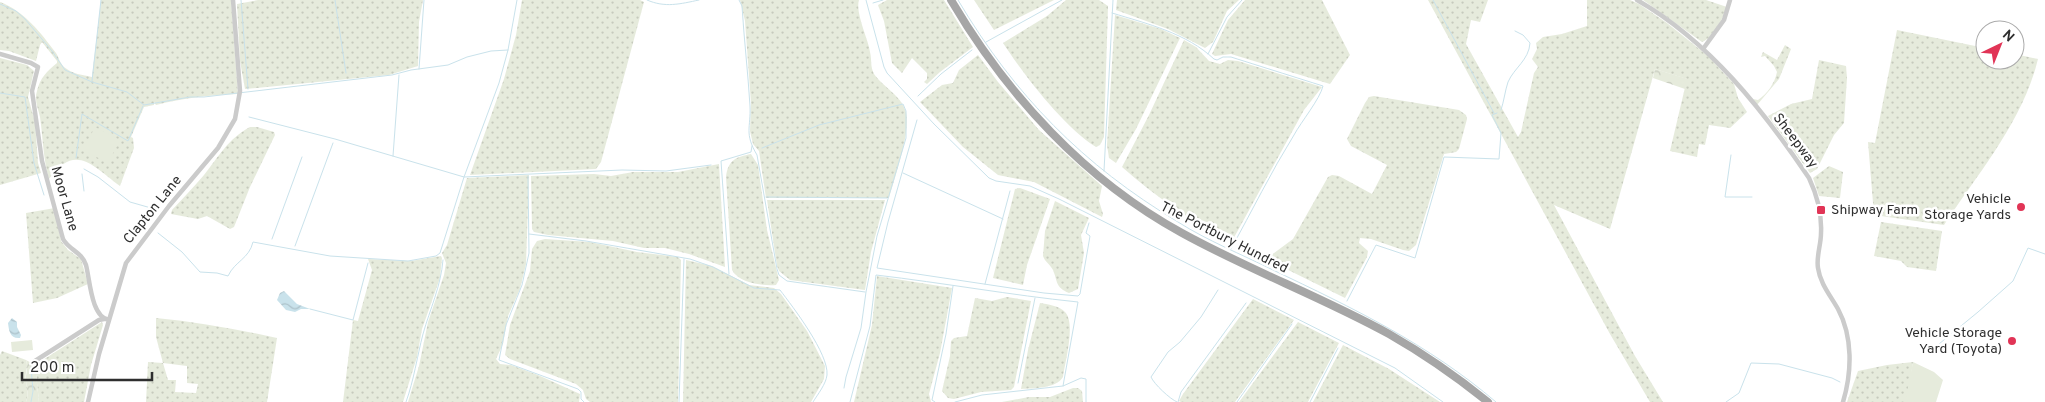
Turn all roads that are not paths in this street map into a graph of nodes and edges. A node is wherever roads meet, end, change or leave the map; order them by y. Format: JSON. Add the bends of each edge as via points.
{"nodes":[{"id":1,"x":233,"y":0,"type":"edge"},
{"id":2,"x":951,"y":0,"type":"edge"},
{"id":3,"x":1637,"y":0,"type":"edge"},
{"id":4,"x":1730,"y":0,"type":"edge"},
{"id":5,"x":1703,"y":49,"type":"junction"},
{"id":6,"x":0,"y":54,"type":"edge"},
{"id":7,"x":106,"y":320,"type":"junction"},
{"id":8,"x":35,"y":361,"type":"dead end"},
{"id":9,"x":88,"y":402,"type":"edge"},
{"id":10,"x":1488,"y":402,"type":"edge"},
{"id":11,"x":1843,"y":402,"type":"edge"}],
"edges":[{"from":1,"to":7,"type":"street","name":"Clapton Lane","via":[[240,91],[235,119],[218,148],[126,263]]},
{"from":2,"to":10,"type":"main road","name":"The Portbury Hundred","via":[[982,50],[1014,92],[1071,151],[1146,211],[1182,233],[1388,334],[1437,364]]},
{"from":3,"to":5,"type":"street","name":"Sheepway"},
{"from":4,"to":5,"type":"street","via":[[1724,20]]},
{"from":5,"to":11,"type":"street","name":"Sheepway","via":[[1734,80],[1797,160],[1815,189],[1822,233],[1818,271],[1845,324],[1849,340],[1849,369]]},
{"from":6,"to":7,"type":"street","name":"Moor Lane","via":[[31,62],[38,68],[32,91],[42,161],[63,239],[84,261],[96,311]]},
{"from":7,"to":8,"type":"street","via":[[98,320]]},
{"from":7,"to":9,"type":"street","name":"Clapton Lane"}]}
